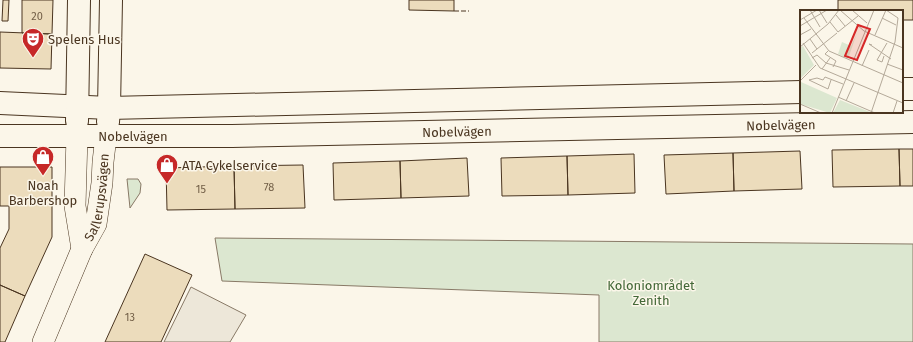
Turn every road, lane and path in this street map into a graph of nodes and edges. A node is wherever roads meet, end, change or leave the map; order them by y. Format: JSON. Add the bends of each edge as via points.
{"nodes":[{"id":1,"x":79,"y":0,"type":"edge"},
{"id":2,"x":111,"y":0,"type":"edge"},
{"id":3,"x":800,"y":92,"type":"edge"},
{"id":4,"x":0,"y":103,"type":"edge"},
{"id":5,"x":77,"y":106,"type":"junction"},
{"id":6,"x":109,"y":108,"type":"junction"},
{"id":7,"x":913,"y":122,"type":"edge"},
{"id":8,"x":0,"y":136,"type":"edge"},
{"id":9,"x":77,"y":136,"type":"junction"},
{"id":10,"x":106,"y":136,"type":"junction"},
{"id":11,"x":82,"y":249,"type":"junction"},
{"id":12,"x":43,"y":342,"type":"edge"}],
"edges":[{"from":1,"to":5,"type":"main road","name":"Sallerupsvägen"},
{"from":2,"to":6,"type":"main road","name":"Sallerupsvägen"},
{"from":3,"to":6,"type":"main road"},
{"from":4,"to":5,"type":"main road"},
{"from":5,"to":6,"type":"main road"},
{"from":5,"to":9,"type":"main road","name":"Sallerupsvägen"},
{"from":6,"to":10,"type":"main road","name":"Sallerupsvägen"},
{"from":7,"to":10,"type":"main road","name":"Nobelvägen","via":[[240,136]]},
{"from":8,"to":9,"type":"main road","name":"Nobelvägen"},
{"from":9,"to":10,"type":"main road","name":"Nobelvägen"},
{"from":9,"to":11,"type":"street","name":"Sallerupsvägen","via":[[75,206]]},
{"from":10,"to":11,"type":"street","name":"Sallerupsvägen","via":[[96,224]]},
{"from":11,"to":12,"type":"street","name":"Sallerupsvägen"}]}
